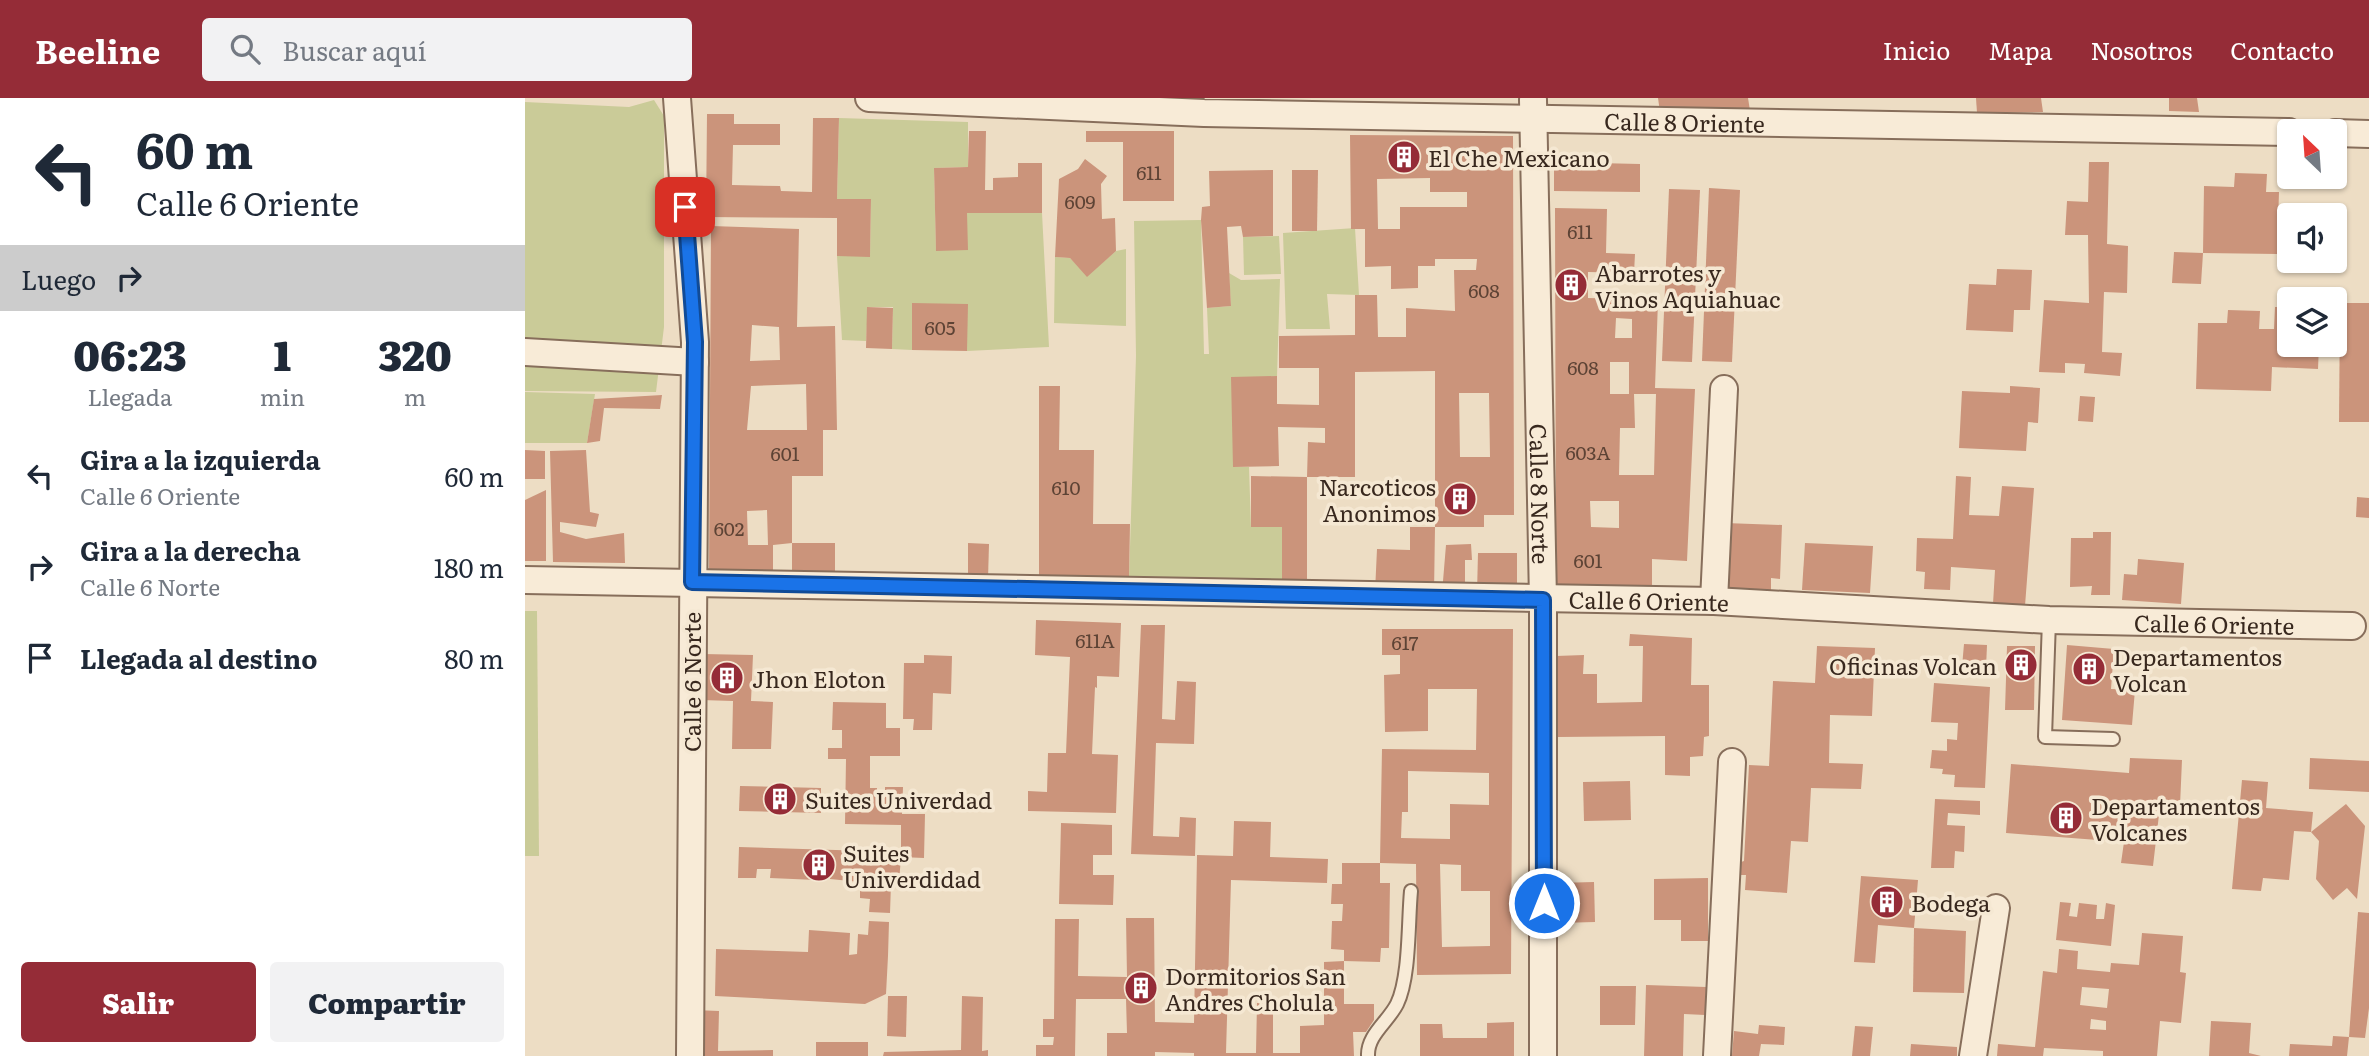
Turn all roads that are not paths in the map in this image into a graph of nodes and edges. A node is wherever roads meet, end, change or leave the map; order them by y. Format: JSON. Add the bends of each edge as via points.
{"nodes":[{"id":1,"x":677,"y":98,"type":"edge"},
{"id":2,"x":869,"y":98,"type":"edge"},
{"id":3,"x":1204,"y":105,"type":"edge"},
{"id":4,"x":1533,"y":107,"type":"edge"},
{"id":5,"x":2277,"y":132,"type":"edge"},
{"id":6,"x":2347,"y":133,"type":"edge"},
{"id":7,"x":2369,"y":134,"type":"edge"},
{"id":8,"x":525,"y":352,"type":"edge"},
{"id":9,"x":695,"y":362,"type":"junction"},
{"id":10,"x":1724,"y":389,"type":"dead end"},
{"id":11,"x":525,"y":580,"type":"edge"},
{"id":12,"x":692,"y":582,"type":"junction"},
{"id":13,"x":1543,"y":600,"type":"junction"},
{"id":14,"x":1714,"y":601,"type":"junction"},
{"id":15,"x":2049,"y":620,"type":"junction"},
{"id":16,"x":2352,"y":626,"type":"dead end"},
{"id":17,"x":2113,"y":739,"type":"dead end"},
{"id":18,"x":1733,"y":762,"type":"dead end"},
{"id":19,"x":1411,"y":891,"type":"dead end"},
{"id":20,"x":1996,"y":908,"type":"dead end"},
{"id":21,"x":690,"y":1056,"type":"edge"},
{"id":22,"x":1368,"y":1056,"type":"edge"},
{"id":23,"x":1543,"y":1056,"type":"edge"},
{"id":24,"x":1717,"y":1056,"type":"edge"},
{"id":25,"x":1973,"y":1056,"type":"edge"}],
"edges":[{"from":1,"to":9,"type":"street","name":"Calle 6 Norte"},
{"from":2,"to":3,"type":"street","name":"Calle 8 Oriente"},
{"from":3,"to":4,"type":"street","name":"Calle 8 Oriente"},
{"from":4,"to":5,"type":"street","name":"Calle 8 Oriente"},
{"from":4,"to":13,"type":"street","name":"Calle 8 Norte"},
{"from":6,"to":7,"type":"street"},
{"from":8,"to":9,"type":"street"},
{"from":9,"to":12,"type":"street","name":"Calle 6 Norte"},
{"from":10,"to":14,"type":"street"},
{"from":11,"to":12,"type":"street","name":"Calle 6 Oriente"},
{"from":12,"to":13,"type":"street","name":"Calle 6 Oriente"},
{"from":12,"to":21,"type":"street","name":"Calle 6 Norte"},
{"from":13,"to":14,"type":"street","name":"Calle 6 Oriente"},
{"from":13,"to":23,"type":"street","name":"Calle 8 Norte"},
{"from":14,"to":15,"type":"street","name":"Calle 6 Oriente"},
{"from":15,"to":16,"type":"street","name":"Calle 6 Oriente"},
{"from":15,"to":17,"type":"lane","via":[[2045,737]]},
{"from":18,"to":24,"type":"street"},
{"from":19,"to":22,"type":"lane","via":[[1402,988],[1396,1005],[1374,1035]]},
{"from":20,"to":25,"type":"street"}]}
